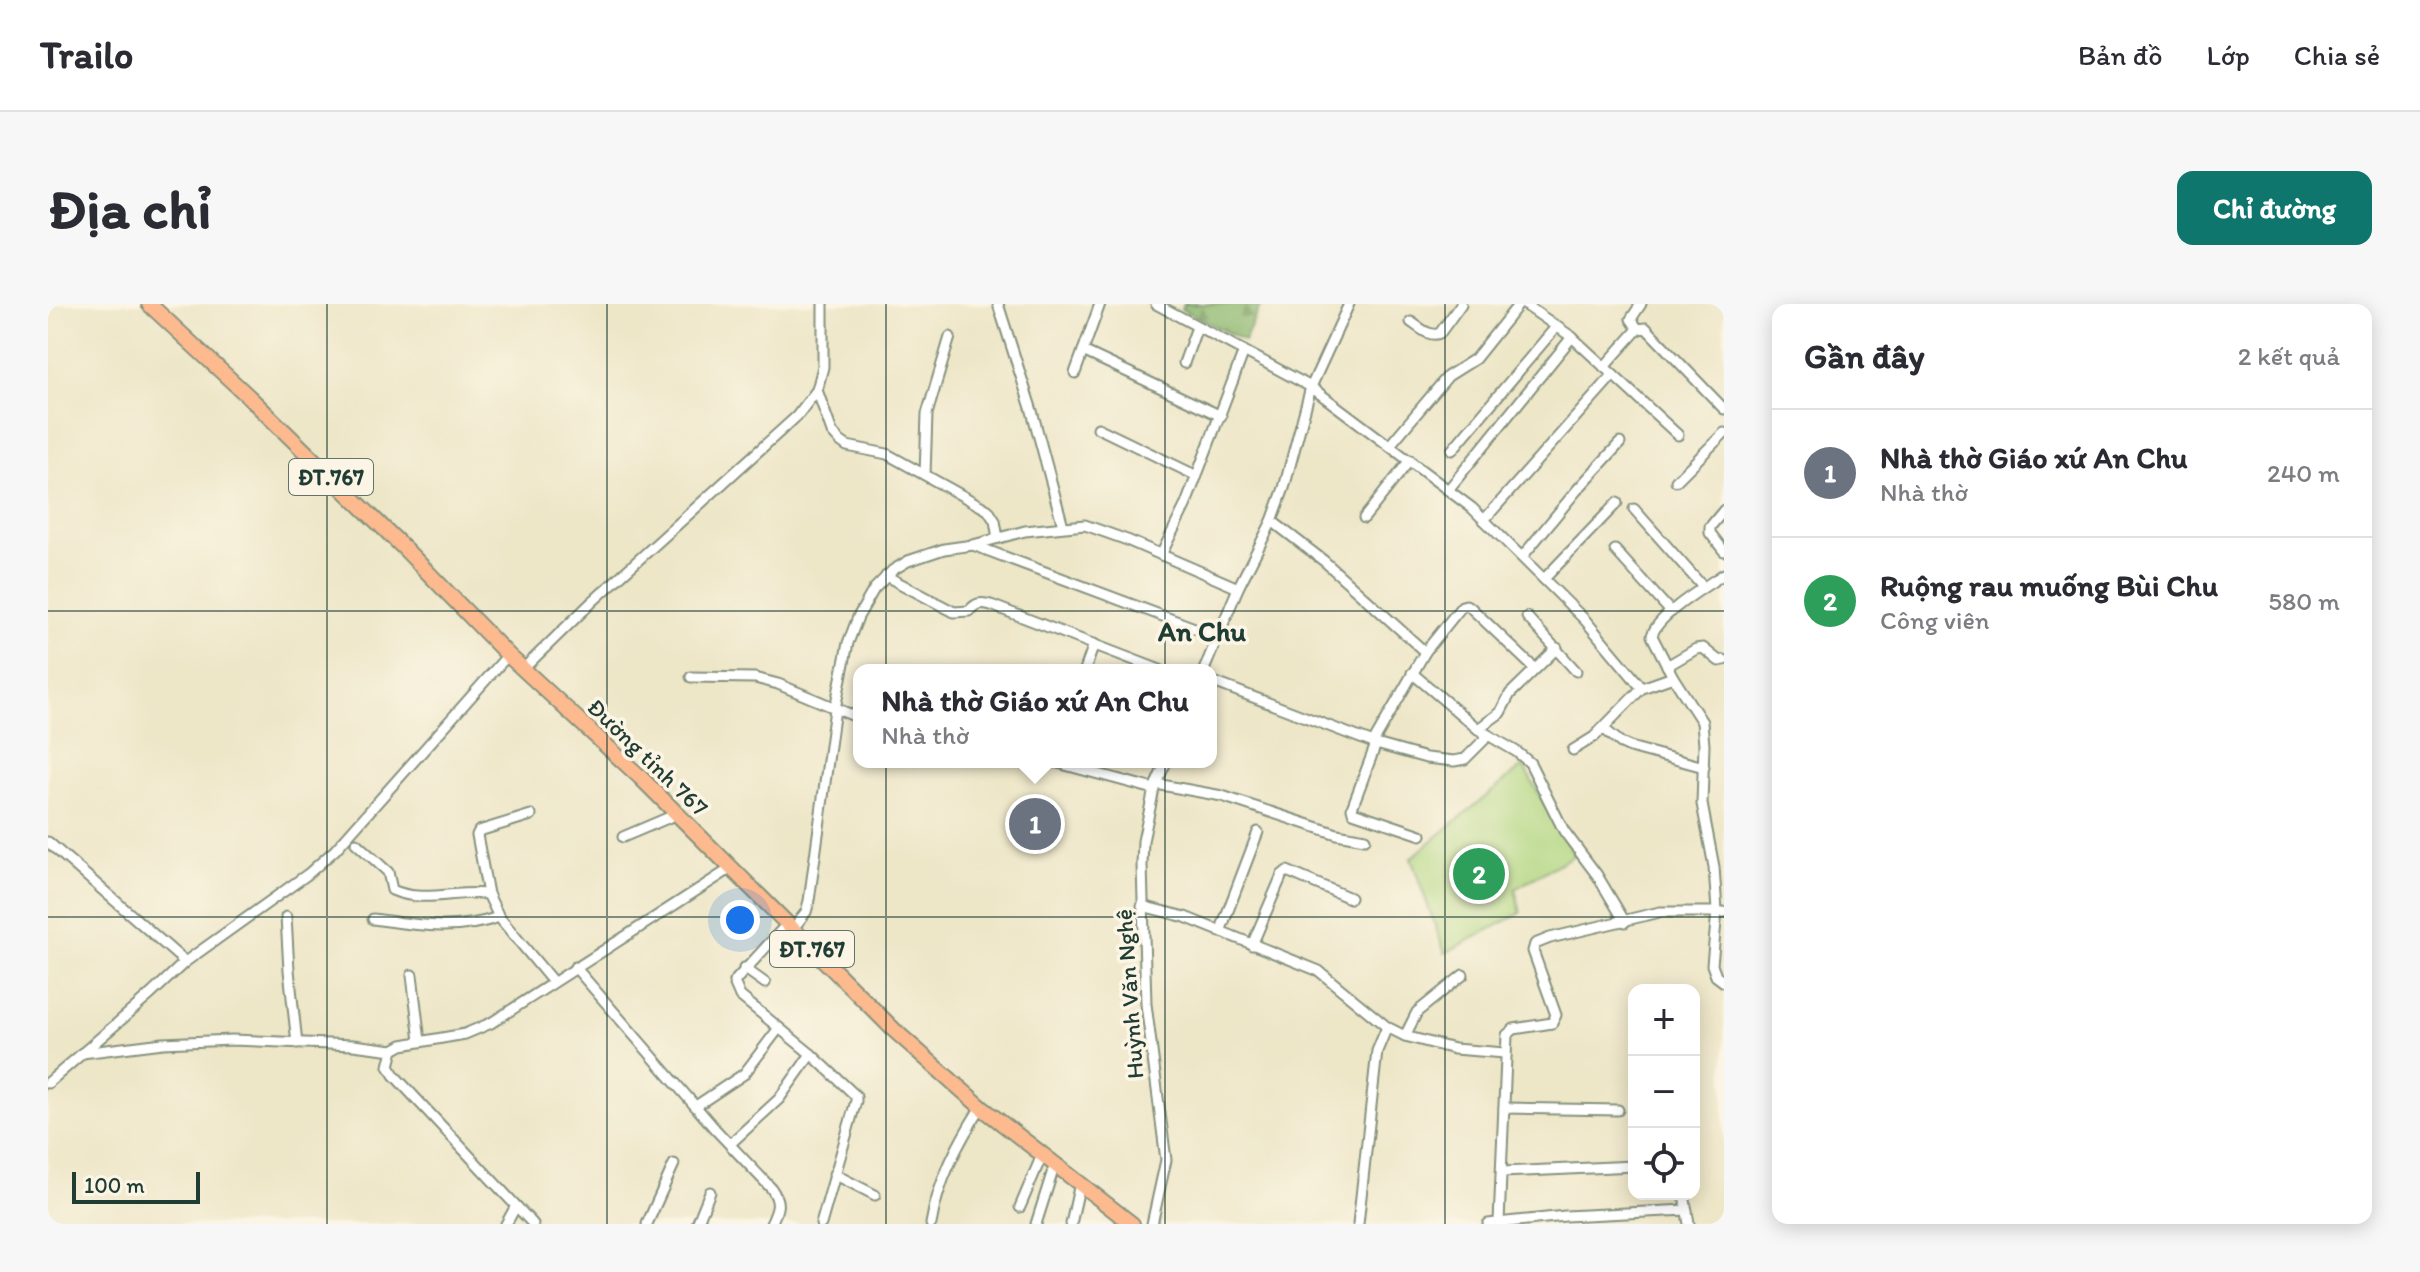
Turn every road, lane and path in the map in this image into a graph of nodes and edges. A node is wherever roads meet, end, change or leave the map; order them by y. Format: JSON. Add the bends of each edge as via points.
{"nodes":[{"id":1,"x":149,"y":304,"type":"edge"},
{"id":2,"x":823,"y":304,"type":"edge"},
{"id":3,"x":998,"y":304,"type":"edge"},
{"id":4,"x":1100,"y":304,"type":"edge"},
{"id":5,"x":1156,"y":304,"type":"edge"},
{"id":6,"x":1349,"y":304,"type":"edge"},
{"id":7,"x":1461,"y":304,"type":"edge"},
{"id":8,"x":1522,"y":304,"type":"edge"},
{"id":9,"x":1641,"y":304,"type":"edge"},
{"id":10,"x":1411,"y":322,"type":"dead end"},
{"id":11,"x":1197,"y":327,"type":"junction"},
{"id":12,"x":1556,"y":327,"type":"junction"},
{"id":13,"x":1638,"y":329,"type":"junction"},
{"id":14,"x":950,"y":337,"type":"dead end"},
{"id":15,"x":1572,"y":337,"type":"junction"},
{"id":16,"x":1083,"y":351,"type":"junction"},
{"id":17,"x":1244,"y":351,"type":"junction"},
{"id":18,"x":1184,"y":363,"type":"dead end"},
{"id":19,"x":1604,"y":367,"type":"junction"},
{"id":20,"x":1075,"y":373,"type":"dead end"},
{"id":21,"x":1613,"y":375,"type":"junction"},
{"id":22,"x":1311,"y":387,"type":"junction"},
{"id":23,"x":817,"y":390,"type":"junction"},
{"id":24,"x":1724,"y":409,"type":"edge"},
{"id":25,"x":1221,"y":416,"type":"junction"},
{"id":26,"x":1098,"y":428,"type":"dead end"},
{"id":27,"x":1724,"y":433,"type":"edge"},
{"id":28,"x":1678,"y":435,"type":"dead end"},
{"id":29,"x":1620,"y":443,"type":"dead end"},
{"id":30,"x":1390,"y":445,"type":"junction"},
{"id":31,"x":1452,"y":450,"type":"dead end"},
{"id":32,"x":1410,"y":460,"type":"junction"},
{"id":33,"x":925,"y":475,"type":"junction"},
{"id":34,"x":1197,"y":476,"type":"junction"},
{"id":35,"x":1676,"y":481,"type":"dead end"},
{"id":36,"x":1448,"y":490,"type":"junction"},
{"id":37,"x":1617,"y":503,"type":"dead end"},
{"id":38,"x":1634,"y":509,"type":"dead end"},
{"id":39,"x":1724,"y":510,"type":"edge"},
{"id":40,"x":1364,"y":518,"type":"dead end"},
{"id":41,"x":1484,"y":520,"type":"junction"},
{"id":42,"x":1272,"y":521,"type":"junction"},
{"id":43,"x":1063,"y":526,"type":"junction"},
{"id":44,"x":998,"y":538,"type":"junction"},
{"id":45,"x":973,"y":545,"type":"junction"},
{"id":46,"x":1615,"y":550,"type":"dead end"},
{"id":47,"x":1724,"y":551,"type":"edge"},
{"id":48,"x":1161,"y":555,"type":"junction"},
{"id":49,"x":1522,"y":557,"type":"junction"},
{"id":50,"x":1724,"y":574,"type":"edge"},
{"id":51,"x":886,"y":576,"type":"junction"},
{"id":52,"x":1544,"y":579,"type":"junction"},
{"id":53,"x":1703,"y":587,"type":"junction"},
{"id":54,"x":1238,"y":588,"type":"junction"},
{"id":55,"x":1671,"y":612,"type":"junction"},
{"id":56,"x":1527,"y":617,"type":"dead end"},
{"id":57,"x":1216,"y":636,"type":"junction"},
{"id":58,"x":1094,"y":644,"type":"junction"},
{"id":59,"x":1557,"y":648,"type":"junction"},
{"id":60,"x":1425,"y":652,"type":"junction"},
{"id":61,"x":508,"y":655,"type":"junction"},
{"id":62,"x":1724,"y":660,"type":"edge"},
{"id":63,"x":1087,"y":664,"type":"edge"},
{"id":64,"x":1145,"y":664,"type":"edge"},
{"id":65,"x":1206,"y":664,"type":"edge"},
{"id":66,"x":1667,"y":666,"type":"junction"},
{"id":67,"x":523,"y":669,"type":"junction"},
{"id":68,"x":1535,"y":669,"type":"junction"},
{"id":69,"x":1576,"y":671,"type":"dead end"},
{"id":70,"x":1412,"y":673,"type":"junction"},
{"id":71,"x":691,"y":677,"type":"dead end"},
{"id":72,"x":1673,"y":677,"type":"junction"},
{"id":73,"x":1217,"y":683,"type":"edge"},
{"id":74,"x":1642,"y":688,"type":"junction"},
{"id":75,"x":835,"y":709,"type":"junction"},
{"id":76,"x":853,"y":716,"type":"edge"},
{"id":77,"x":1603,"y":728,"type":"junction"},
{"id":78,"x":1478,"y":729,"type":"junction"},
{"id":79,"x":1488,"y":736,"type":"junction"},
{"id":80,"x":1375,"y":743,"type":"junction"},
{"id":81,"x":1573,"y":750,"type":"dead end"},
{"id":82,"x":1704,"y":767,"type":"junction"},
{"id":83,"x":1078,"y":768,"type":"edge"},
{"id":84,"x":1163,"y":768,"type":"edge"},
{"id":85,"x":1155,"y":787,"type":"junction"},
{"id":86,"x":677,"y":814,"type":"junction"},
{"id":87,"x":531,"y":815,"type":"dead end"},
{"id":88,"x":1258,"y":832,"type":"dead end"},
{"id":89,"x":1421,"y":835,"type":"dead end"},
{"id":90,"x":623,"y":837,"type":"dead end"},
{"id":91,"x":1365,"y":839,"type":"dead end"},
{"id":92,"x":48,"y":842,"type":"edge"},
{"id":93,"x":356,"y":843,"type":"dead end"},
{"id":94,"x":730,"y":869,"type":"junction"},
{"id":95,"x":488,"y":894,"type":"junction"},
{"id":96,"x":1350,"y":898,"type":"dead end"},
{"id":97,"x":1142,"y":906,"type":"junction"},
{"id":98,"x":1720,"y":911,"type":"edge"},
{"id":99,"x":286,"y":917,"type":"dead end"},
{"id":100,"x":499,"y":917,"type":"junction"},
{"id":101,"x":373,"y":919,"type":"dead end"},
{"id":102,"x":1625,"y":922,"type":"junction"},
{"id":103,"x":790,"y":927,"type":"junction"},
{"id":104,"x":1220,"y":932,"type":"junction"},
{"id":105,"x":1252,"y":945,"type":"junction"},
{"id":106,"x":185,"y":962,"type":"junction"},
{"id":107,"x":575,"y":967,"type":"junction"},
{"id":108,"x":744,"y":968,"type":"junction"},
{"id":109,"x":412,"y":975,"type":"dead end"},
{"id":110,"x":1463,"y":975,"type":"dead end"},
{"id":111,"x":553,"y":982,"type":"junction"},
{"id":112,"x":1724,"y":982,"type":"edge"},
{"id":113,"x":765,"y":983,"type":"dead end"},
{"id":114,"x":1387,"y":1027,"type":"junction"},
{"id":115,"x":779,"y":1028,"type":"junction"},
{"id":116,"x":1405,"y":1036,"type":"junction"},
{"id":117,"x":420,"y":1041,"type":"junction"},
{"id":118,"x":297,"y":1043,"type":"junction"},
{"id":119,"x":393,"y":1050,"type":"junction"},
{"id":120,"x":82,"y":1053,"type":"junction"},
{"id":121,"x":1505,"y":1053,"type":"junction"},
{"id":122,"x":811,"y":1054,"type":"junction"},
{"id":123,"x":48,"y":1083,"type":"edge"},
{"id":124,"x":696,"y":1106,"type":"junction"},
{"id":125,"x":981,"y":1107,"type":"junction"},
{"id":126,"x":1504,"y":1108,"type":"junction"},
{"id":127,"x":1618,"y":1110,"type":"dead end"},
{"id":128,"x":730,"y":1144,"type":"junction"},
{"id":129,"x":1042,"y":1155,"type":"junction"},
{"id":130,"x":674,"y":1164,"type":"dead end"},
{"id":131,"x":1055,"y":1164,"type":"junction"},
{"id":132,"x":1628,"y":1166,"type":"edge"},
{"id":133,"x":1502,"y":1172,"type":"junction"},
{"id":134,"x":834,"y":1174,"type":"junction"},
{"id":135,"x":1080,"y":1183,"type":"junction"},
{"id":136,"x":710,"y":1192,"type":"dead end"},
{"id":137,"x":875,"y":1195,"type":"dead end"},
{"id":138,"x":1685,"y":1200,"type":"edge"},
{"id":139,"x":516,"y":1206,"type":"junction"},
{"id":140,"x":1020,"y":1207,"type":"dead end"},
{"id":141,"x":1687,"y":1210,"type":"junction"},
{"id":142,"x":1494,"y":1223,"type":"edge"},
{"id":143,"x":506,"y":1224,"type":"edge"},
{"id":144,"x":533,"y":1224,"type":"edge"},
{"id":145,"x":647,"y":1224,"type":"edge"},
{"id":146,"x":697,"y":1224,"type":"edge"},
{"id":147,"x":771,"y":1224,"type":"edge"},
{"id":148,"x":821,"y":1224,"type":"edge"},
{"id":149,"x":931,"y":1224,"type":"edge"},
{"id":150,"x":1036,"y":1224,"type":"edge"},
{"id":151,"x":1071,"y":1224,"type":"edge"},
{"id":152,"x":1132,"y":1224,"type":"edge"},
{"id":153,"x":1152,"y":1224,"type":"edge"},
{"id":154,"x":1358,"y":1224,"type":"edge"},
{"id":155,"x":1689,"y":1224,"type":"edge"}],
"edges":[{"from":1,"to":61,"type":"main road","name":"Đường tỉnh 767","number":"ĐT.767"},
{"from":2,"to":23,"type":"street","via":[[823,367]]},
{"from":3,"to":43,"type":"street"},
{"from":4,"to":16,"type":"street"},
{"from":5,"to":11,"type":"street"},
{"from":6,"to":22,"type":"street"},
{"from":7,"to":10,"type":"street","via":[[1436,335]]},
{"from":8,"to":12,"type":"street"},
{"from":8,"to":30,"type":"street","via":[[1475,359],[1448,376]]},
{"from":9,"to":13,"type":"street","via":[[1631,319]]},
{"from":11,"to":17,"type":"street"},
{"from":11,"to":18,"type":"street"},
{"from":12,"to":15,"type":"street"},
{"from":12,"to":31,"type":"street"},
{"from":13,"to":19,"type":"street"},
{"from":13,"to":24,"type":"street","via":[[1651,331]]},
{"from":14,"to":33,"type":"street","via":[[927,414]]},
{"from":15,"to":19,"type":"street"},
{"from":15,"to":36,"type":"street"},
{"from":16,"to":20,"type":"street"},
{"from":16,"to":25,"type":"street"},
{"from":17,"to":22,"type":"street"},
{"from":17,"to":25,"type":"street"},
{"from":19,"to":21,"type":"street"},
{"from":21,"to":28,"type":"street"},
{"from":21,"to":41,"type":"street"},
{"from":22,"to":30,"type":"street"},
{"from":22,"to":42,"type":"street"},
{"from":23,"to":33,"type":"street","via":[[840,441],[887,454]]},
{"from":23,"to":67,"type":"street","via":[[797,416]]},
{"from":25,"to":34,"type":"street"},
{"from":26,"to":34,"type":"street"},
{"from":27,"to":35,"type":"street"},
{"from":29,"to":49,"type":"street"},
{"from":30,"to":32,"type":"street"},
{"from":32,"to":36,"type":"street"},
{"from":32,"to":40,"type":"street"},
{"from":33,"to":44,"type":"street","via":[[988,510]]},
{"from":34,"to":48,"type":"street"},
{"from":36,"to":41,"type":"street"},
{"from":37,"to":52,"type":"street"},
{"from":38,"to":53,"type":"street"},
{"from":39,"to":47,"type":"street","via":[[1710,527]]},
{"from":41,"to":49,"type":"street"},
{"from":42,"to":54,"type":"street"},
{"from":42,"to":60,"type":"street"},
{"from":43,"to":44,"type":"street"},
{"from":43,"to":48,"type":"street","via":[[1091,526]]},
{"from":44,"to":45,"type":"street"},
{"from":45,"to":51,"type":"street","via":[[919,557]]},
{"from":45,"to":57,"type":"street"},
{"from":46,"to":55,"type":"street"},
{"from":48,"to":54,"type":"street"},
{"from":49,"to":52,"type":"street"},
{"from":50,"to":53,"type":"street"},
{"from":51,"to":58,"type":"street","via":[[954,612],[981,603]]},
{"from":51,"to":75,"type":"street","via":[[858,617],[848,643]]},
{"from":52,"to":74,"type":"street"},
{"from":53,"to":55,"type":"street"},
{"from":54,"to":57,"type":"street"},
{"from":55,"to":66,"type":"street","via":[[1652,636]]},
{"from":56,"to":59,"type":"street"},
{"from":57,"to":65,"type":"street"},
{"from":58,"to":63,"type":"street"},
{"from":58,"to":64,"type":"street"},
{"from":59,"to":68,"type":"street"},
{"from":59,"to":69,"type":"street"},
{"from":60,"to":68,"type":"street","via":[[1466,605]]},
{"from":60,"to":70,"type":"street"},
{"from":61,"to":67,"type":"main road","name":"Đường tỉnh 767","number":"ĐT.767"},
{"from":61,"to":106,"type":"street","via":[[335,850]]},
{"from":62,"to":66,"type":"street","via":[[1703,648]]},
{"from":66,"to":72,"type":"street"},
{"from":67,"to":86,"type":"main road","name":"Đường tỉnh 767","number":"ĐT.767"},
{"from":68,"to":78,"type":"street","via":[[1510,694],[1500,713]]},
{"from":70,"to":78,"type":"street"},
{"from":70,"to":80,"type":"street"},
{"from":71,"to":75,"type":"street","via":[[755,678]]},
{"from":72,"to":74,"type":"street"},
{"from":72,"to":82,"type":"street","via":[[1702,722]]},
{"from":73,"to":80,"type":"street"},
{"from":74,"to":77,"type":"street"},
{"from":75,"to":76,"type":"street"},
{"from":75,"to":103,"type":"street","via":[[809,901],[806,912]]},
{"from":77,"to":81,"type":"street"},
{"from":77,"to":82,"type":"street","via":[[1630,747]]},
{"from":78,"to":79,"type":"street"},
{"from":79,"to":80,"type":"street","via":[[1472,755],[1454,761]]},
{"from":79,"to":102,"type":"street","via":[[1530,763],[1564,831]]},
{"from":80,"to":89,"type":"street","via":[[1353,812]]},
{"from":82,"to":98,"type":"street","via":[[1702,804]]},
{"from":83,"to":85,"type":"street"},
{"from":84,"to":85,"type":"street","name":"Huỳnh Văn Nghệ"},
{"from":85,"to":91,"type":"street","via":[[1222,796]]},
{"from":85,"to":97,"type":"street","name":"Huỳnh Văn Nghệ","via":[[1143,841]]},
{"from":86,"to":90,"type":"street"},
{"from":86,"to":94,"type":"main road","name":"Đường tỉnh 767","number":"ĐT.767"},
{"from":87,"to":95,"type":"street","via":[[478,832]]},
{"from":88,"to":104,"type":"street"},
{"from":92,"to":106,"type":"street"},
{"from":93,"to":95,"type":"street","via":[[388,872],[392,890],[426,898]]},
{"from":94,"to":103,"type":"main road","name":"Đường tỉnh 767","number":"ĐT.767"},
{"from":94,"to":107,"type":"street"},
{"from":95,"to":100,"type":"street"},
{"from":96,"to":105,"type":"street","via":[[1287,871]]},
{"from":97,"to":104,"type":"street"},
{"from":97,"to":153,"type":"street","name":"Huỳnh Văn Nghệ","via":[[1146,1004],[1166,1160]]},
{"from":98,"to":102,"type":"street","via":[[1669,911]]},
{"from":98,"to":112,"type":"street","via":[[1712,965]]},
{"from":99,"to":118,"type":"street"},
{"from":100,"to":101,"type":"street","via":[[440,928]]},
{"from":100,"to":111,"type":"street"},
{"from":102,"to":121,"type":"street","via":[[1535,944],[1555,1019],[1510,1031]]},
{"from":103,"to":108,"type":"street"},
{"from":103,"to":125,"type":"main road","name":"Đường tỉnh 767","number":"ĐT.767"},
{"from":104,"to":105,"type":"street"},
{"from":105,"to":114,"type":"street","via":[[1319,971]]},
{"from":106,"to":120,"type":"street"},
{"from":107,"to":111,"type":"street"},
{"from":107,"to":124,"type":"street"},
{"from":108,"to":113,"type":"street"},
{"from":108,"to":115,"type":"street","via":[[734,982],[740,996]]},
{"from":109,"to":117,"type":"street"},
{"from":110,"to":116,"type":"street","via":[[1417,1012]]},
{"from":111,"to":117,"type":"street","via":[[491,1023],[465,1034]]},
{"from":114,"to":116,"type":"street"},
{"from":114,"to":154,"type":"street","via":[[1377,1051]]},
{"from":115,"to":122,"type":"street"},
{"from":115,"to":124,"type":"street","via":[[744,1074]]},
{"from":116,"to":121,"type":"street","via":[[1454,1049]]},
{"from":117,"to":119,"type":"street"},
{"from":118,"to":119,"type":"street"},
{"from":118,"to":120,"type":"street","via":[[163,1043]]},
{"from":119,"to":139,"type":"street","via":[[389,1066],[394,1075]]},
{"from":120,"to":123,"type":"street"},
{"from":121,"to":126,"type":"street"},
{"from":122,"to":128,"type":"street","via":[[779,1099]]},
{"from":122,"to":134,"type":"street","via":[[856,1096]]},
{"from":124,"to":128,"type":"street"},
{"from":125,"to":129,"type":"main road","name":"Đường tỉnh 767","number":"ĐT.767"},
{"from":125,"to":149,"type":"street","via":[[957,1145]]},
{"from":126,"to":127,"type":"street"},
{"from":126,"to":133,"type":"street"},
{"from":128,"to":147,"type":"street","via":[[777,1197]]},
{"from":129,"to":131,"type":"main road","name":"Đường tỉnh 767","number":"ĐT.767"},
{"from":129,"to":140,"type":"street"},
{"from":130,"to":145,"type":"street"},
{"from":131,"to":135,"type":"main road","name":"Đường tỉnh 767","number":"ĐT.767"},
{"from":131,"to":150,"type":"street"},
{"from":132,"to":133,"type":"street"},
{"from":133,"to":142,"type":"street"},
{"from":134,"to":137,"type":"street"},
{"from":134,"to":148,"type":"street"},
{"from":135,"to":151,"type":"street"},
{"from":135,"to":152,"type":"main road","name":"Đường tỉnh 767","number":"ĐT.767"},
{"from":136,"to":146,"type":"street"},
{"from":138,"to":141,"type":"street"},
{"from":139,"to":143,"type":"street"},
{"from":139,"to":144,"type":"street"},
{"from":141,"to":142,"type":"street"},
{"from":141,"to":155,"type":"street"}]}
